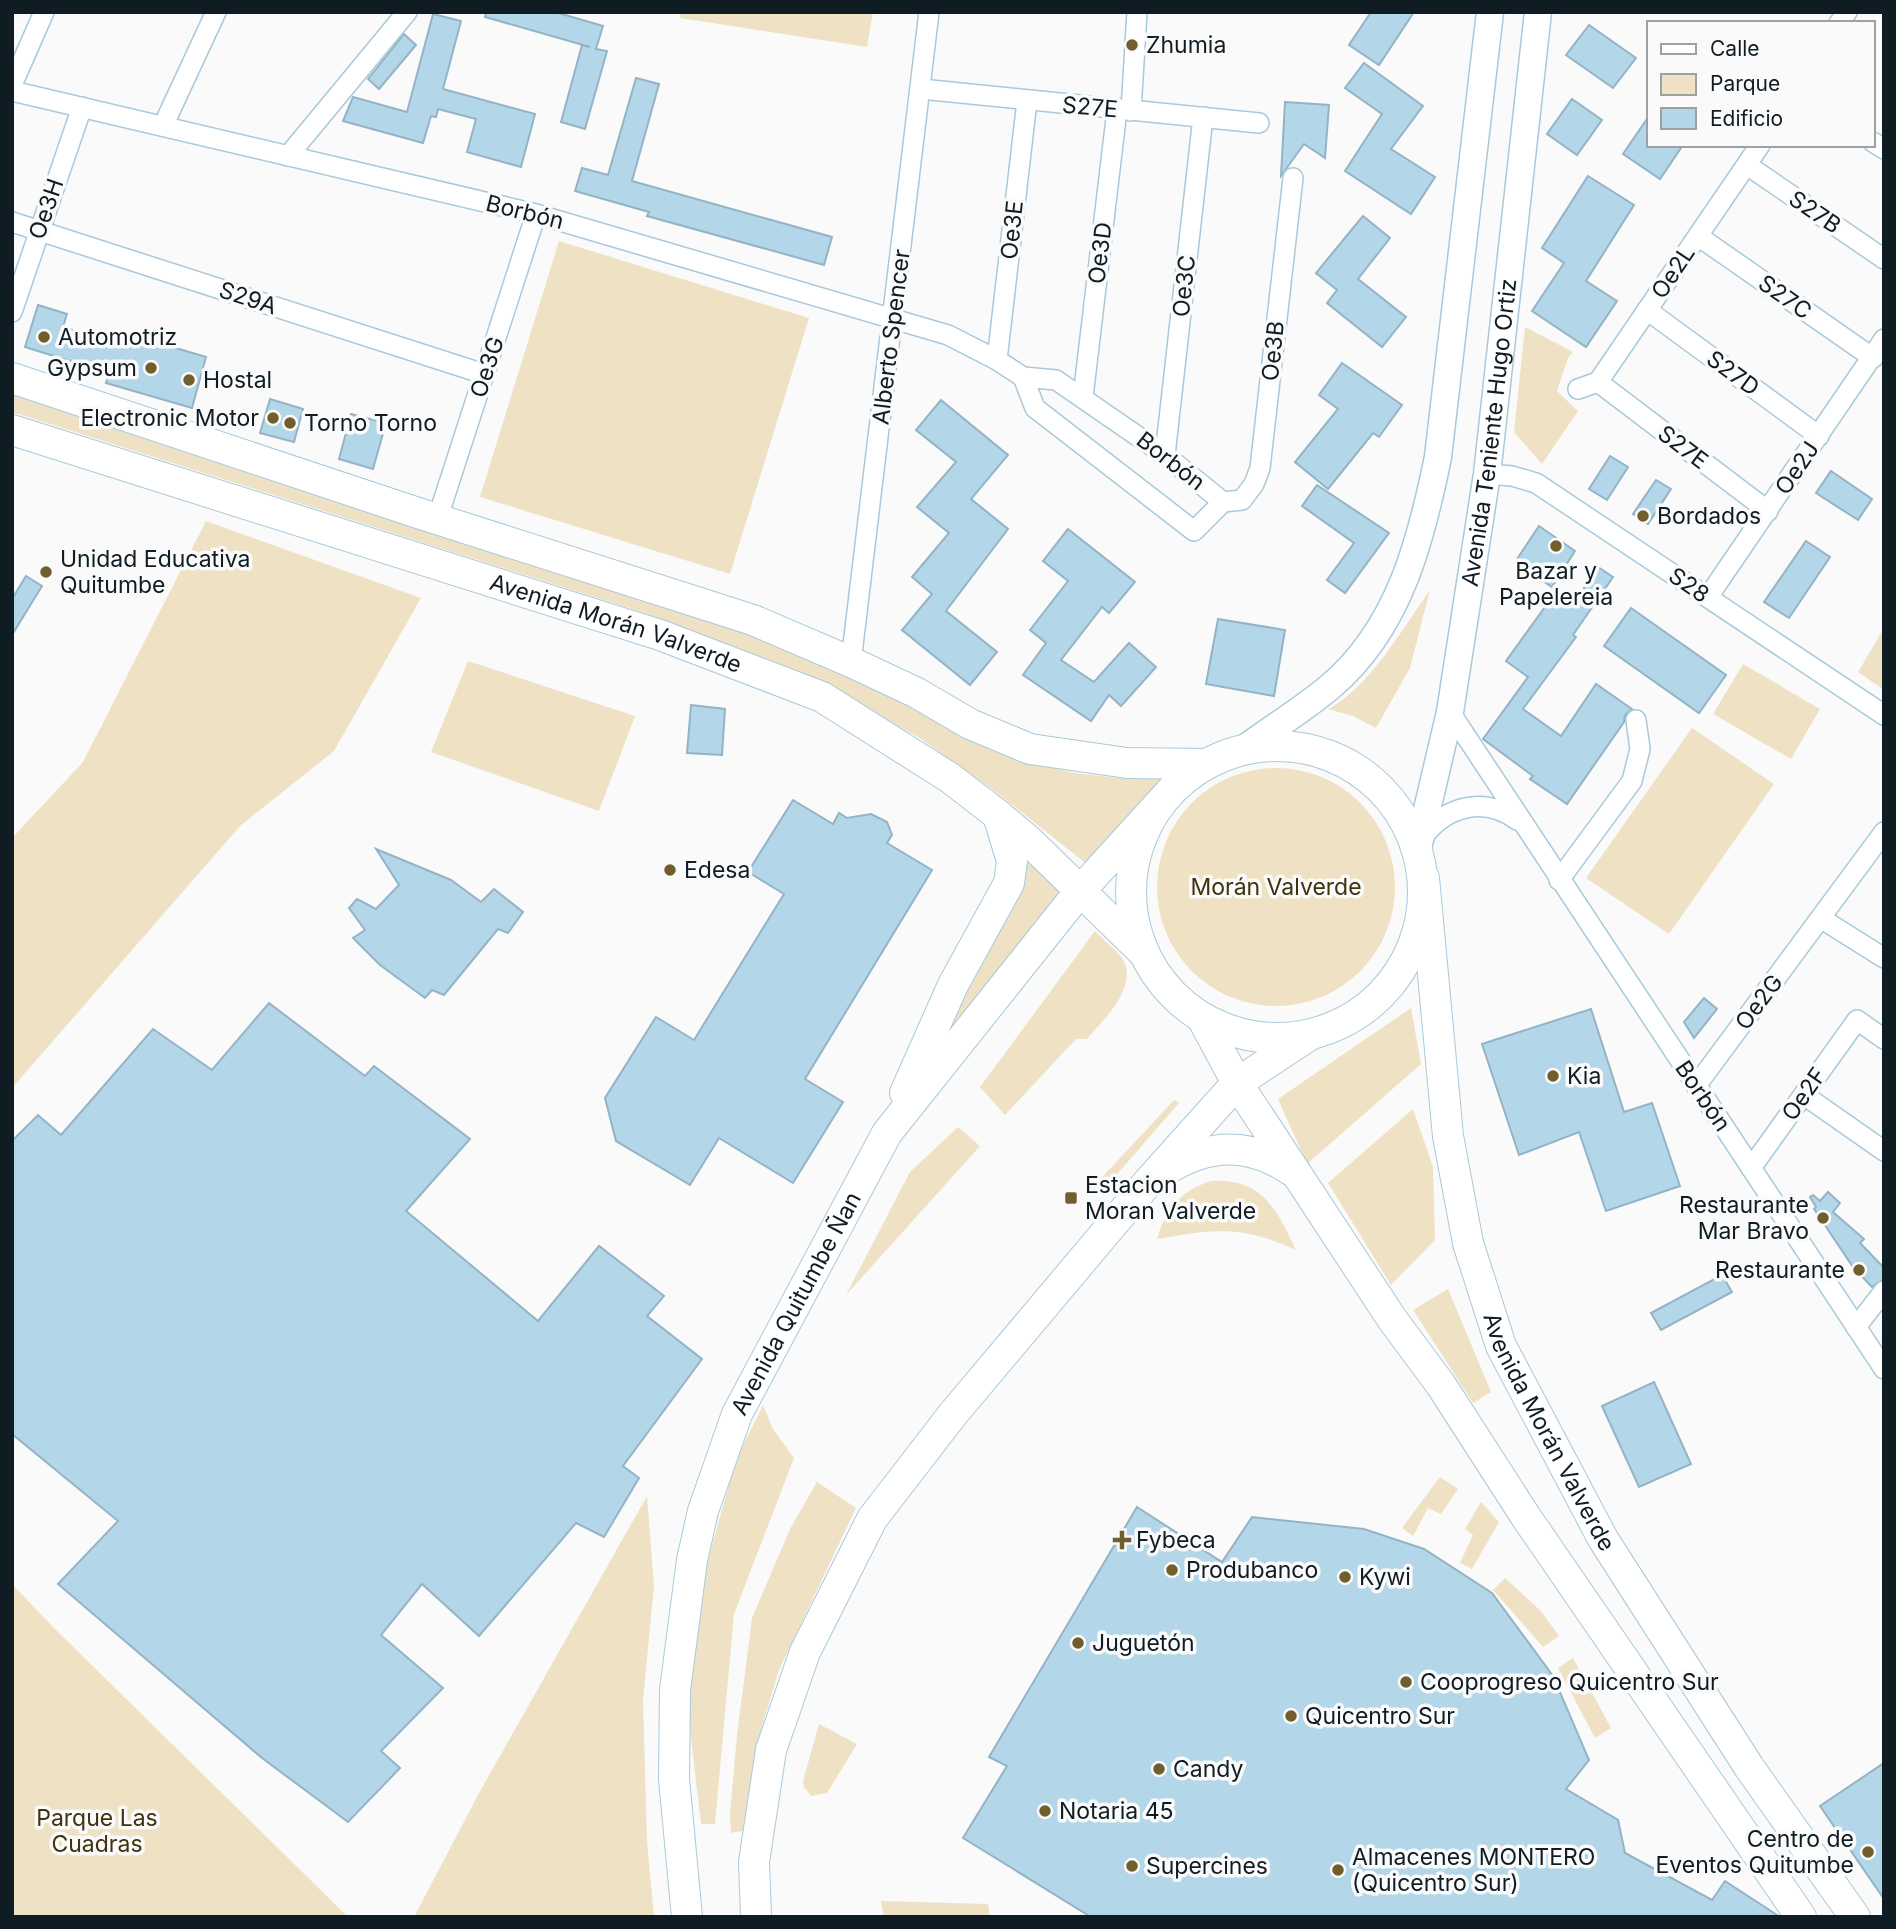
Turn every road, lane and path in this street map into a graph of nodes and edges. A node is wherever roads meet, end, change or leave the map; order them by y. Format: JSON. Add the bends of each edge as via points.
{"nodes":[{"id":1,"x":44,"y":12,"type":"edge"},
{"id":2,"x":216,"y":12,"type":"edge"},
{"id":3,"x":407,"y":12,"type":"edge"},
{"id":4,"x":929,"y":12,"type":"edge"},
{"id":5,"x":1137,"y":12,"type":"edge"},
{"id":6,"x":1490,"y":12,"type":"edge"},
{"id":7,"x":1538,"y":12,"type":"edge"},
{"id":8,"x":12,"y":85,"type":"edge"},
{"id":9,"x":921,"y":89,"type":"junction"},
{"id":10,"x":12,"y":91,"type":"edge"},
{"id":11,"x":1027,"y":101,"type":"junction"},
{"id":12,"x":82,"y":107,"type":"junction"},
{"id":13,"x":1124,"y":110,"type":"junction"},
{"id":14,"x":1203,"y":117,"type":"junction"},
{"id":15,"x":1258,"y":123,"type":"dead end"},
{"id":16,"x":163,"y":126,"type":"junction"},
{"id":17,"x":1759,"y":147,"type":"edge"},
{"id":18,"x":288,"y":156,"type":"junction"},
{"id":19,"x":1747,"y":165,"type":"junction"},
{"id":20,"x":1293,"y":178,"type":"dead end"},
{"id":21,"x":536,"y":214,"type":"junction"},
{"id":22,"x":12,"y":222,"type":"edge"},
{"id":23,"x":39,"y":231,"type":"junction"},
{"id":24,"x":1698,"y":236,"type":"junction"},
{"id":25,"x":1884,"y":259,"type":"edge"},
{"id":26,"x":1647,"y":310,"type":"junction"},
{"id":27,"x":12,"y":312,"type":"edge"},
{"id":28,"x":894,"y":318,"type":"junction"},
{"id":29,"x":1884,"y":339,"type":"edge"},
{"id":30,"x":1872,"y":358,"type":"junction"},
{"id":31,"x":998,"y":360,"type":"junction"},
{"id":32,"x":484,"y":374,"type":"junction"},
{"id":33,"x":1023,"y":377,"type":"junction"},
{"id":34,"x":12,"y":378,"type":"edge"},
{"id":35,"x":1598,"y":382,"type":"junction"},
{"id":36,"x":1578,"y":388,"type":"dead end"},
{"id":37,"x":1083,"y":397,"type":"junction"},
{"id":38,"x":12,"y":429,"type":"edge"},
{"id":39,"x":1819,"y":436,"type":"junction"},
{"id":40,"x":1165,"y":455,"type":"junction"},
{"id":41,"x":1487,"y":474,"type":"junction"},
{"id":42,"x":1223,"y":502,"type":"junction"},
{"id":43,"x":1768,"y":511,"type":"junction"},
{"id":44,"x":437,"y":520,"type":"junction"},
{"id":45,"x":1708,"y":597,"type":"junction"},
{"id":46,"x":851,"y":662,"type":"junction"},
{"id":47,"x":1450,"y":712,"type":"junction"},
{"id":48,"x":1884,"y":715,"type":"edge"},
{"id":49,"x":1636,"y":720,"type":"dead end"},
{"id":50,"x":1244,"y":749,"type":"junction"},
{"id":51,"x":1207,"y":764,"type":"junction"},
{"id":52,"x":1171,"y":791,"type":"junction"},
{"id":53,"x":998,"y":815,"type":"junction"},
{"id":54,"x":1521,"y":823,"type":"junction"},
{"id":55,"x":1884,"y":832,"type":"edge"},
{"id":56,"x":1420,"y":843,"type":"junction"},
{"id":57,"x":1424,"y":878,"type":"junction"},
{"id":58,"x":1559,"y":880,"type":"junction"},
{"id":59,"x":1080,"y":891,"type":"junction"},
{"id":60,"x":1822,"y":919,"type":"junction"},
{"id":61,"x":1144,"y":954,"type":"junction"},
{"id":62,"x":1884,"y":958,"type":"edge"},
{"id":63,"x":1202,"y":1017,"type":"junction"},
{"id":64,"x":1310,"y":1035,"type":"junction"},
{"id":65,"x":1884,"y":1039,"type":"edge"},
{"id":66,"x":1237,"y":1083,"type":"junction"},
{"id":67,"x":1696,"y":1086,"type":"junction"},
{"id":68,"x":1804,"y":1095,"type":"junction"},
{"id":69,"x":887,"y":1133,"type":"junction"},
{"id":70,"x":1884,"y":1151,"type":"edge"},
{"id":71,"x":1751,"y":1168,"type":"junction"},
{"id":72,"x":1295,"y":1173,"type":"junction"},
{"id":73,"x":1149,"y":1181,"type":"junction"},
{"id":74,"x":1884,"y":1291,"type":"edge"},
{"id":75,"x":1856,"y":1327,"type":"junction"},
{"id":76,"x":1884,"y":1369,"type":"edge"},
{"id":77,"x":687,"y":1917,"type":"edge"},
{"id":78,"x":756,"y":1917,"type":"edge"},
{"id":79,"x":1801,"y":1917,"type":"edge"},
{"id":80,"x":1855,"y":1917,"type":"edge"}],
"edges":[{"from":1,"to":8,"type":"street"},
{"from":2,"to":16,"type":"street"},
{"from":3,"to":18,"type":"street"},
{"from":4,"to":9,"type":"street","name":"Alberto Spencer"},
{"from":5,"to":13,"type":"street","name":"Oe3D"},
{"from":6,"to":50,"type":"main road","via":[[1438,457],[1405,584],[1355,661],[1332,686]]},
{"from":7,"to":41,"type":"main road","name":"Avenida Teniente Hugo Ortiz"},
{"from":9,"to":11,"type":"street","name":"S27E"},
{"from":9,"to":28,"type":"street","name":"Alberto Spencer"},
{"from":10,"to":12,"type":"street","name":"Borbón"},
{"from":11,"to":13,"type":"street","name":"S27E"},
{"from":11,"to":31,"type":"street","name":"Oe3E"},
{"from":12,"to":16,"type":"street","name":"Borbón"},
{"from":12,"to":23,"type":"street","name":"Oe3H"},
{"from":13,"to":14,"type":"street","name":"S27E"},
{"from":13,"to":37,"type":"street","name":"Oe3D"},
{"from":14,"to":15,"type":"street","name":"S27E"},
{"from":14,"to":40,"type":"street","name":"Oe3C"},
{"from":16,"to":18,"type":"street","name":"Borbón"},
{"from":17,"to":19,"type":"street","name":"Oe2L"},
{"from":18,"to":21,"type":"street","name":"Borbón"},
{"from":19,"to":24,"type":"street","name":"Oe2L"},
{"from":19,"to":25,"type":"street","name":"S27B"},
{"from":20,"to":42,"type":"street","name":"Oe3B","via":[[1260,468],[1242,500]]},
{"from":21,"to":28,"type":"street","name":"Borbón"},
{"from":21,"to":32,"type":"street","name":"Oe3G"},
{"from":22,"to":23,"type":"street","name":"S29A"},
{"from":23,"to":27,"type":"street","name":"Oe3H"},
{"from":23,"to":32,"type":"street","name":"S29A"},
{"from":24,"to":26,"type":"street","name":"Oe2L"},
{"from":24,"to":30,"type":"street","name":"S27C"},
{"from":26,"to":35,"type":"street","name":"Oe2L"},
{"from":26,"to":39,"type":"street","name":"S27D"},
{"from":28,"to":31,"type":"street","name":"Borbón","via":[[948,335]]},
{"from":28,"to":46,"type":"street","name":"Alberto Spencer"},
{"from":29,"to":30,"type":"street","name":"Oe2J"},
{"from":30,"to":39,"type":"street","name":"Oe2J"},
{"from":31,"to":33,"type":"street","name":"Borbón"},
{"from":32,"to":44,"type":"street","name":"Oe3G"},
{"from":33,"to":37,"type":"street","name":"Borbón","via":[[1056,380]]},
{"from":33,"to":42,"type":"street","name":"Borbón","via":[[1035,408],[1194,531]]},
{"from":34,"to":44,"type":"main road","name":"Avenida Morán Valverde"},
{"from":35,"to":36,"type":"street"},
{"from":35,"to":43,"type":"street","name":"S27E"},
{"from":37,"to":40,"type":"street","name":"Borbón"},
{"from":38,"to":53,"type":"main road","name":"Avenida Morán Valverde","via":[[742,664],[822,697],[950,778]]},
{"from":39,"to":43,"type":"street","name":"Oe2J"},
{"from":40,"to":42,"type":"street","name":"Borbón"},
{"from":41,"to":45,"type":"street","name":"S28","via":[[1536,483]]},
{"from":41,"to":47,"type":"main road","name":"Avenida Teniente Hugo Ortiz"},
{"from":43,"to":45,"type":"street","name":"Oe2J"},
{"from":44,"to":46,"type":"main road","name":"Avenida Morán Valverde","via":[[753,620]]},
{"from":45,"to":48,"type":"street","name":"S28"},
{"from":46,"to":51,"type":"main road","name":"Avenida Morán Valverde","via":[[970,724],[1030,749],[1127,763]]},
{"from":47,"to":54,"type":"street","name":"Borbón"},
{"from":47,"to":56,"type":"main road","name":"Avenida Teniente Hugo Ortiz"},
{"from":49,"to":58,"type":"street","via":[[1640,749],[1632,781]]},
{"from":50,"to":51,"type":"main road"},
{"from":50,"to":56,"type":"main road","via":[[1290,746],[1330,755],[1387,795]]},
{"from":51,"to":52,"type":"main road"},
{"from":52,"to":59,"type":"main road","name":"Avenida Quitumbe Ñan"},
{"from":52,"to":61,"type":"main road","via":[[1146,827],[1132,868],[1131,912]]},
{"from":53,"to":59,"type":"main road","name":"Avenida Morán Valverde"},
{"from":53,"to":69,"type":"main road","via":[[1012,861],[1009,883],[953,985]]},
{"from":54,"to":56,"type":"street","via":[[1496,808],[1467,807],[1441,817]]},
{"from":54,"to":58,"type":"street","name":"Borbón"},
{"from":55,"to":60,"type":"street","name":"Oe2G"},
{"from":56,"to":57,"type":"main road"},
{"from":57,"to":64,"type":"main road","via":[[1422,920],[1401,968],[1383,994],[1349,1020]]},
{"from":57,"to":80,"type":"main road","name":"Avenida Morán Valverde","via":[[1448,1136],[1468,1243],[1501,1346],[1603,1539],[1749,1767]]},
{"from":58,"to":67,"type":"street","name":"Borbón"},
{"from":59,"to":61,"type":"main road","name":"Avenida Morán Valverde"},
{"from":59,"to":69,"type":"main road","name":"Avenida Quitumbe Ñan"},
{"from":60,"to":62,"type":"street"},
{"from":60,"to":67,"type":"street","name":"Oe2G"},
{"from":61,"to":63,"type":"main road","via":[[1166,987]]},
{"from":63,"to":64,"type":"main road","via":[[1236,1032],[1273,1038]]},
{"from":63,"to":66,"type":"main road"},
{"from":64,"to":66,"type":"main road"},
{"from":65,"to":68,"type":"street","name":"Oe2F","via":[[1857,1020]]},
{"from":66,"to":72,"type":"main road"},
{"from":66,"to":73,"type":"main road"},
{"from":67,"to":71,"type":"street","name":"Borbón"},
{"from":68,"to":70,"type":"street"},
{"from":68,"to":71,"type":"street","name":"Oe2F"},
{"from":69,"to":77,"type":"main road","name":"Avenida Quitumbe Ñan","via":[[737,1414],[703,1511],[675,1690],[674,1779]]},
{"from":71,"to":75,"type":"street","name":"Borbón"},
{"from":72,"to":73,"type":"main road","via":[[1248,1149],[1222,1148],[1197,1153]]},
{"from":72,"to":79,"type":"main road"},
{"from":73,"to":78,"type":"main road","via":[[940,1429],[872,1519],[805,1652],[771,1749],[754,1862]]},
{"from":74,"to":75,"type":"street"},
{"from":75,"to":76,"type":"street","name":"Borbón"}]}
